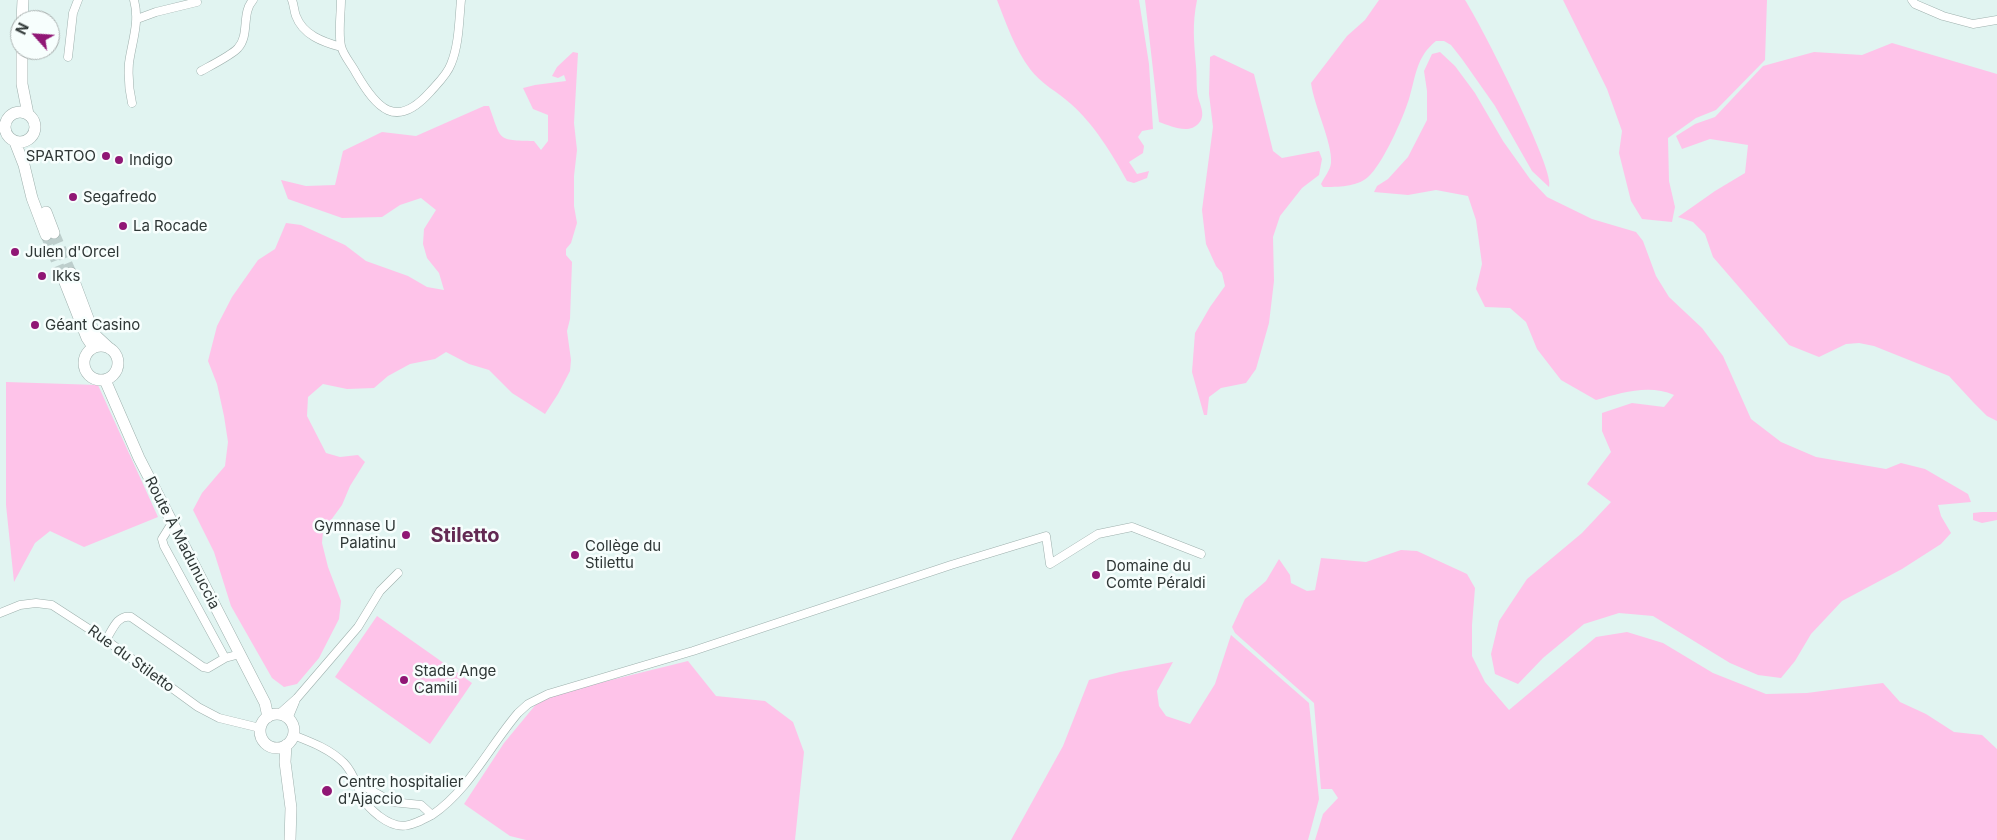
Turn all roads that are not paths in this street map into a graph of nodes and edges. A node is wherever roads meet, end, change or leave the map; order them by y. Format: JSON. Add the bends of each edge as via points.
{"nodes":[{"id":1,"x":78,"y":0,"type":"edge"},
{"id":2,"x":134,"y":0,"type":"edge"},
{"id":3,"x":253,"y":0,"type":"edge"},
{"id":4,"x":292,"y":0,"type":"edge"},
{"id":5,"x":341,"y":0,"type":"edge"},
{"id":6,"x":461,"y":0,"type":"edge"},
{"id":7,"x":1912,"y":0,"type":"edge"},
{"id":8,"x":197,"y":2,"type":"dead end"},
{"id":9,"x":137,"y":19,"type":"junction"},
{"id":10,"x":1997,"y":20,"type":"edge"},
{"id":11,"x":341,"y":47,"type":"junction"},
{"id":12,"x":68,"y":57,"type":"dead end"},
{"id":13,"x":22,"y":60,"type":"edge"},
{"id":14,"x":201,"y":71,"type":"dead end"},
{"id":15,"x":22,"y":84,"type":"junction"},
{"id":16,"x":132,"y":103,"type":"dead end"},
{"id":17,"x":14,"y":114,"type":"junction"},
{"id":18,"x":28,"y":114,"type":"junction"},
{"id":19,"x":3,"y":128,"type":"edge"},
{"id":20,"x":28,"y":140,"type":"junction"},
{"id":21,"x":15,"y":142,"type":"junction"},
{"id":22,"x":24,"y":165,"type":"junction"},
{"id":23,"x":50,"y":234,"type":"tunnel mouth"},
{"id":24,"x":93,"y":348,"type":"junction"},
{"id":25,"x":109,"y":348,"type":"junction"},
{"id":26,"x":105,"y":380,"type":"junction"},
{"id":27,"x":172,"y":523,"type":"junction"},
{"id":28,"x":1201,"y":554,"type":"dead end"},
{"id":29,"x":398,"y":573,"type":"dead end"},
{"id":30,"x":0,"y":613,"type":"edge"},
{"id":31,"x":106,"y":640,"type":"junction"},
{"id":32,"x":240,"y":654,"type":"junction"},
{"id":33,"x":225,"y":658,"type":"junction"},
{"id":34,"x":278,"y":716,"type":"junction"},
{"id":35,"x":260,"y":728,"type":"junction"},
{"id":36,"x":285,"y":742,"type":"junction"},
{"id":37,"x":358,"y":783,"type":"junction"},
{"id":38,"x":432,"y":815,"type":"junction"},
{"id":39,"x":290,"y":840,"type":"edge"}],
"edges":[{"from":1,"to":12,"type":"street","via":[[73,13]]},
{"from":2,"to":9,"type":"street"},
{"from":3,"to":14,"type":"street","via":[[247,10],[244,37],[238,49]]},
{"from":4,"to":11,"type":"street","via":[[302,27],[322,41]]},
{"from":5,"to":11,"type":"street"},
{"from":6,"to":11,"type":"street","via":[[451,66],[411,110],[389,111],[377,103]]},
{"from":7,"to":10,"type":"street","via":[[1943,16],[1973,24]]},
{"from":8,"to":9,"type":"street"},
{"from":9,"to":16,"type":"street","via":[[129,64]]},
{"from":13,"to":15,"type":"main road"},
{"from":15,"to":17,"type":"main road"},
{"from":15,"to":18,"type":"main road"},
{"from":17,"to":18,"type":"main road"},
{"from":17,"to":19,"type":"main road"},
{"from":18,"to":20,"type":"main road","via":[[36,128]]},
{"from":19,"to":21,"type":"main road"},
{"from":20,"to":21,"type":"main road"},
{"from":20,"to":22,"type":"main road"},
{"from":21,"to":22,"type":"main road"},
{"from":22,"to":23,"type":"main road","via":[[32,198]]},
{"from":24,"to":25,"type":"main road"},
{"from":24,"to":25,"type":"main road","via":[[66,274],[96,336]]},
{"from":24,"to":26,"type":"main road","via":[[87,353],[84,369],[96,380]]},
{"from":25,"to":26,"type":"main road","via":[[118,358],[118,365],[116,372]]},
{"from":26,"to":27,"type":"main road","name":"Route À Madunuccia"},
{"from":27,"to":32,"type":"main road","name":"Route À Madunuccia"},
{"from":27,"to":33,"type":"street","via":[[162,538]]},
{"from":28,"to":38,"type":"street","via":[[1132,528],[1098,534],[1050,564],[1046,536],[951,564],[692,651],[548,694],[518,713],[463,787]]},
{"from":29,"to":34,"type":"street","via":[[380,592],[358,627]]},
{"from":30,"to":31,"type":"street","name":"Rue du Stiletto","via":[[36,603],[52,606]]},
{"from":31,"to":33,"type":"street","via":[[120,618],[126,616],[203,667],[208,668]]},
{"from":31,"to":35,"type":"street","name":"Rue du Stiletto","via":[[198,707],[219,718]]},
{"from":32,"to":33,"type":"street"},
{"from":32,"to":34,"type":"main road","name":"Route À Madunuccia","via":[[265,703]]},
{"from":34,"to":35,"type":"main road"},
{"from":34,"to":36,"type":"main road","via":[[293,726]]},
{"from":35,"to":36,"type":"main road","via":[[262,739],[271,746]]},
{"from":36,"to":37,"type":"street","via":[[330,752],[345,764]]},
{"from":36,"to":39,"type":"main road","via":[[291,808]]},
{"from":37,"to":38,"type":"street","via":[[392,802],[421,805]]},
{"from":37,"to":38,"type":"street","via":[[364,801],[388,823],[402,827]]}]}
